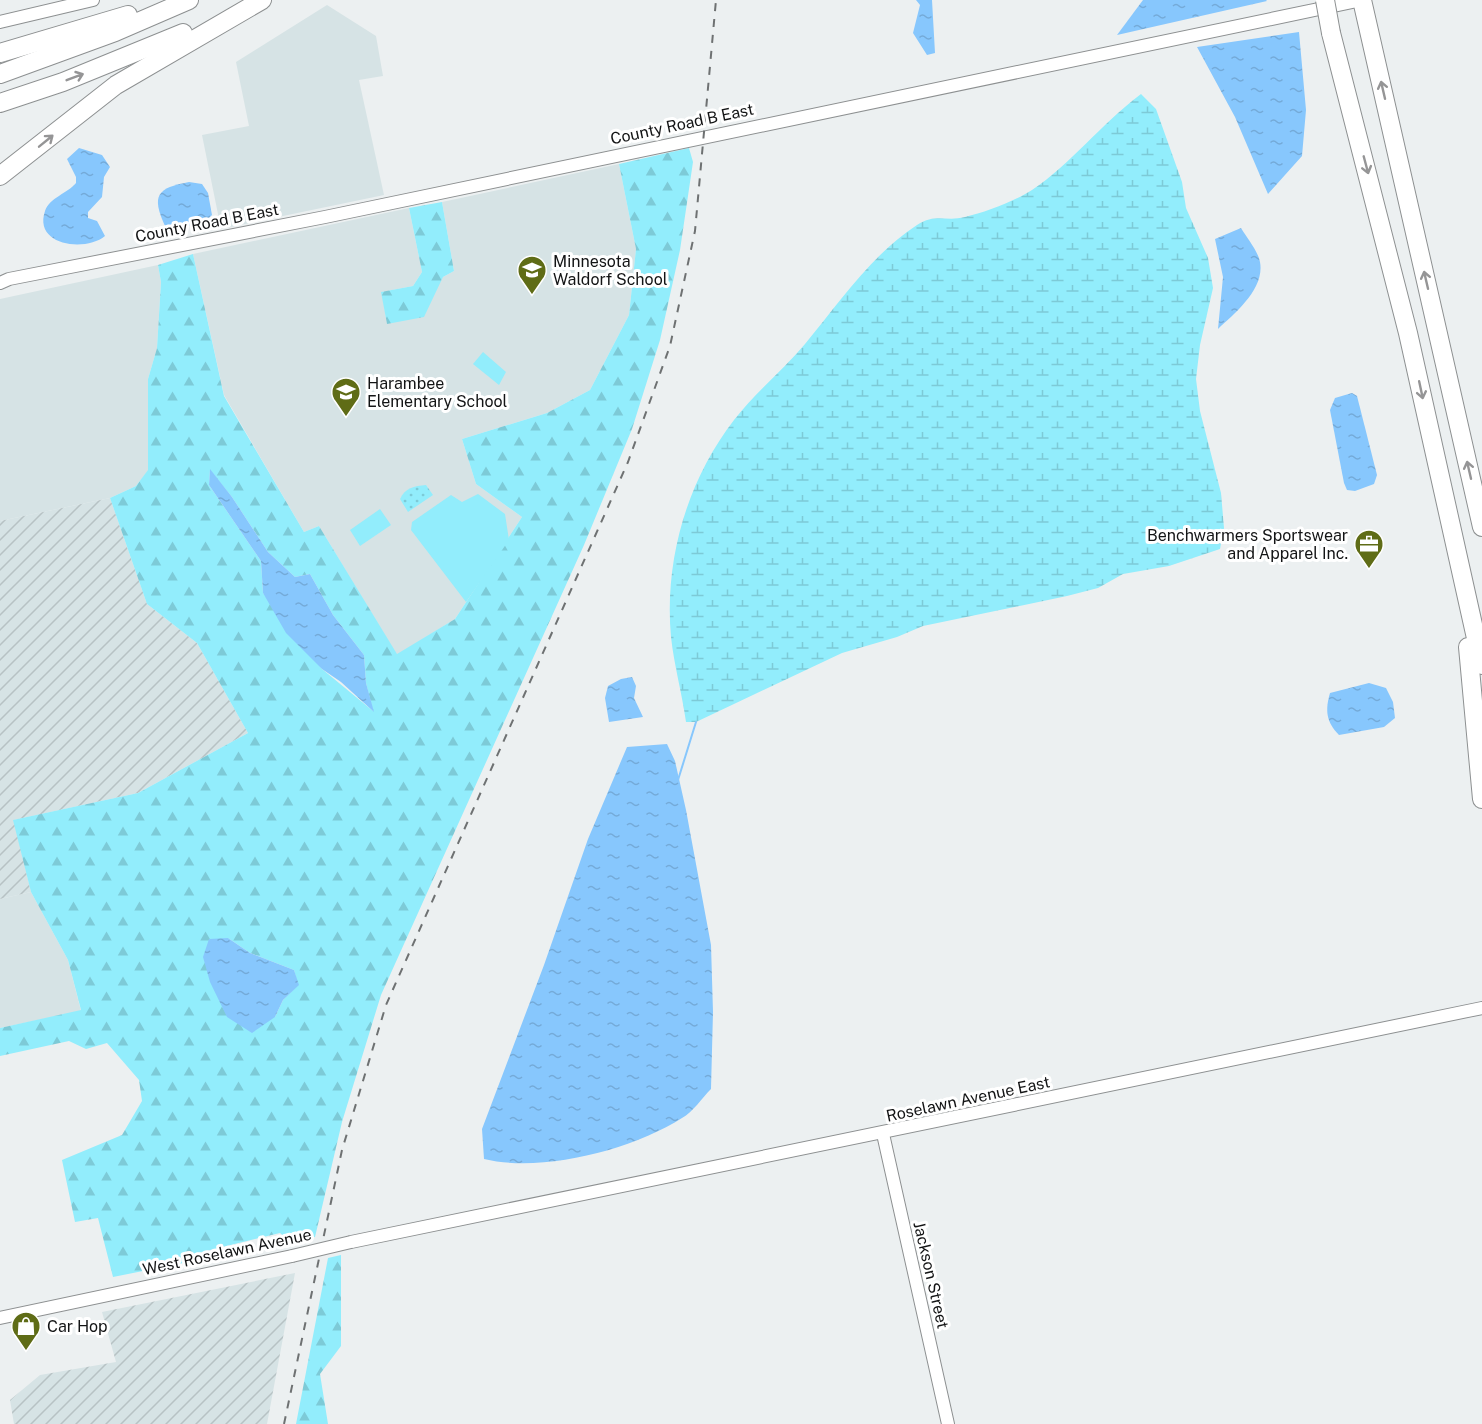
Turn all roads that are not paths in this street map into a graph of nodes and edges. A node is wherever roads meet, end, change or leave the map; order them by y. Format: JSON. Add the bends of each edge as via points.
{"nodes":[{"id":1,"x":93,"y":0,"type":"edge"},
{"id":2,"x":172,"y":0,"type":"edge"},
{"id":3,"x":189,"y":0,"type":"edge"},
{"id":4,"x":247,"y":0,"type":"edge"},
{"id":5,"x":262,"y":0,"type":"edge"},
{"id":6,"x":1325,"y":0,"type":"edge"},
{"id":7,"x":1362,"y":0,"type":"edge"},
{"id":8,"x":0,"y":22,"type":"edge"},
{"id":9,"x":0,"y":53,"type":"edge"},
{"id":10,"x":0,"y":74,"type":"edge"},
{"id":11,"x":0,"y":103,"type":"edge"},
{"id":12,"x":0,"y":176,"type":"edge"},
{"id":13,"x":3,"y":279,"type":"edge"},
{"id":14,"x":1482,"y":527,"type":"edge"},
{"id":15,"x":1455,"y":547,"type":"junction"},
{"id":16,"x":1482,"y":665,"type":"edge"},
{"id":17,"x":1482,"y":799,"type":"edge"},
{"id":18,"x":1482,"y":1008,"type":"edge"},
{"id":19,"x":883,"y":1134,"type":"junction"},
{"id":20,"x":460,"y":1219,"type":"joint"},
{"id":21,"x":0,"y":1318,"type":"edge"},
{"id":22,"x":948,"y":1424,"type":"edge"}],
"edges":[{"from":1,"to":8,"type":"street"},
{"from":2,"to":9,"type":"highway"},
{"from":3,"to":10,"type":"highway"},
{"from":11,"to":4,"type":"highway","one_way":true,"via":[[136,53]]},
{"from":12,"to":5,"type":"highway","one_way":true,"via":[[116,85]]},
{"from":6,"to":15,"type":"highway","one_way":true,"bridge":true,"via":[[1408,333]]},
{"from":7,"to":13,"type":"street","name":"County Road B East","via":[[336,214]]},
{"from":14,"to":7,"type":"highway","one_way":true},
{"from":15,"to":16,"type":"highway"},
{"from":15,"to":17,"type":"highway"},
{"from":18,"to":19,"type":"street","name":"Roselawn Avenue East"},
{"from":19,"to":20,"type":"street","name":"Roselawn Avenue East"},
{"from":19,"to":22,"type":"street","name":"Jackson Street"},
{"from":20,"to":21,"type":"street","name":"West Roselawn Avenue","bridge":true}]}
